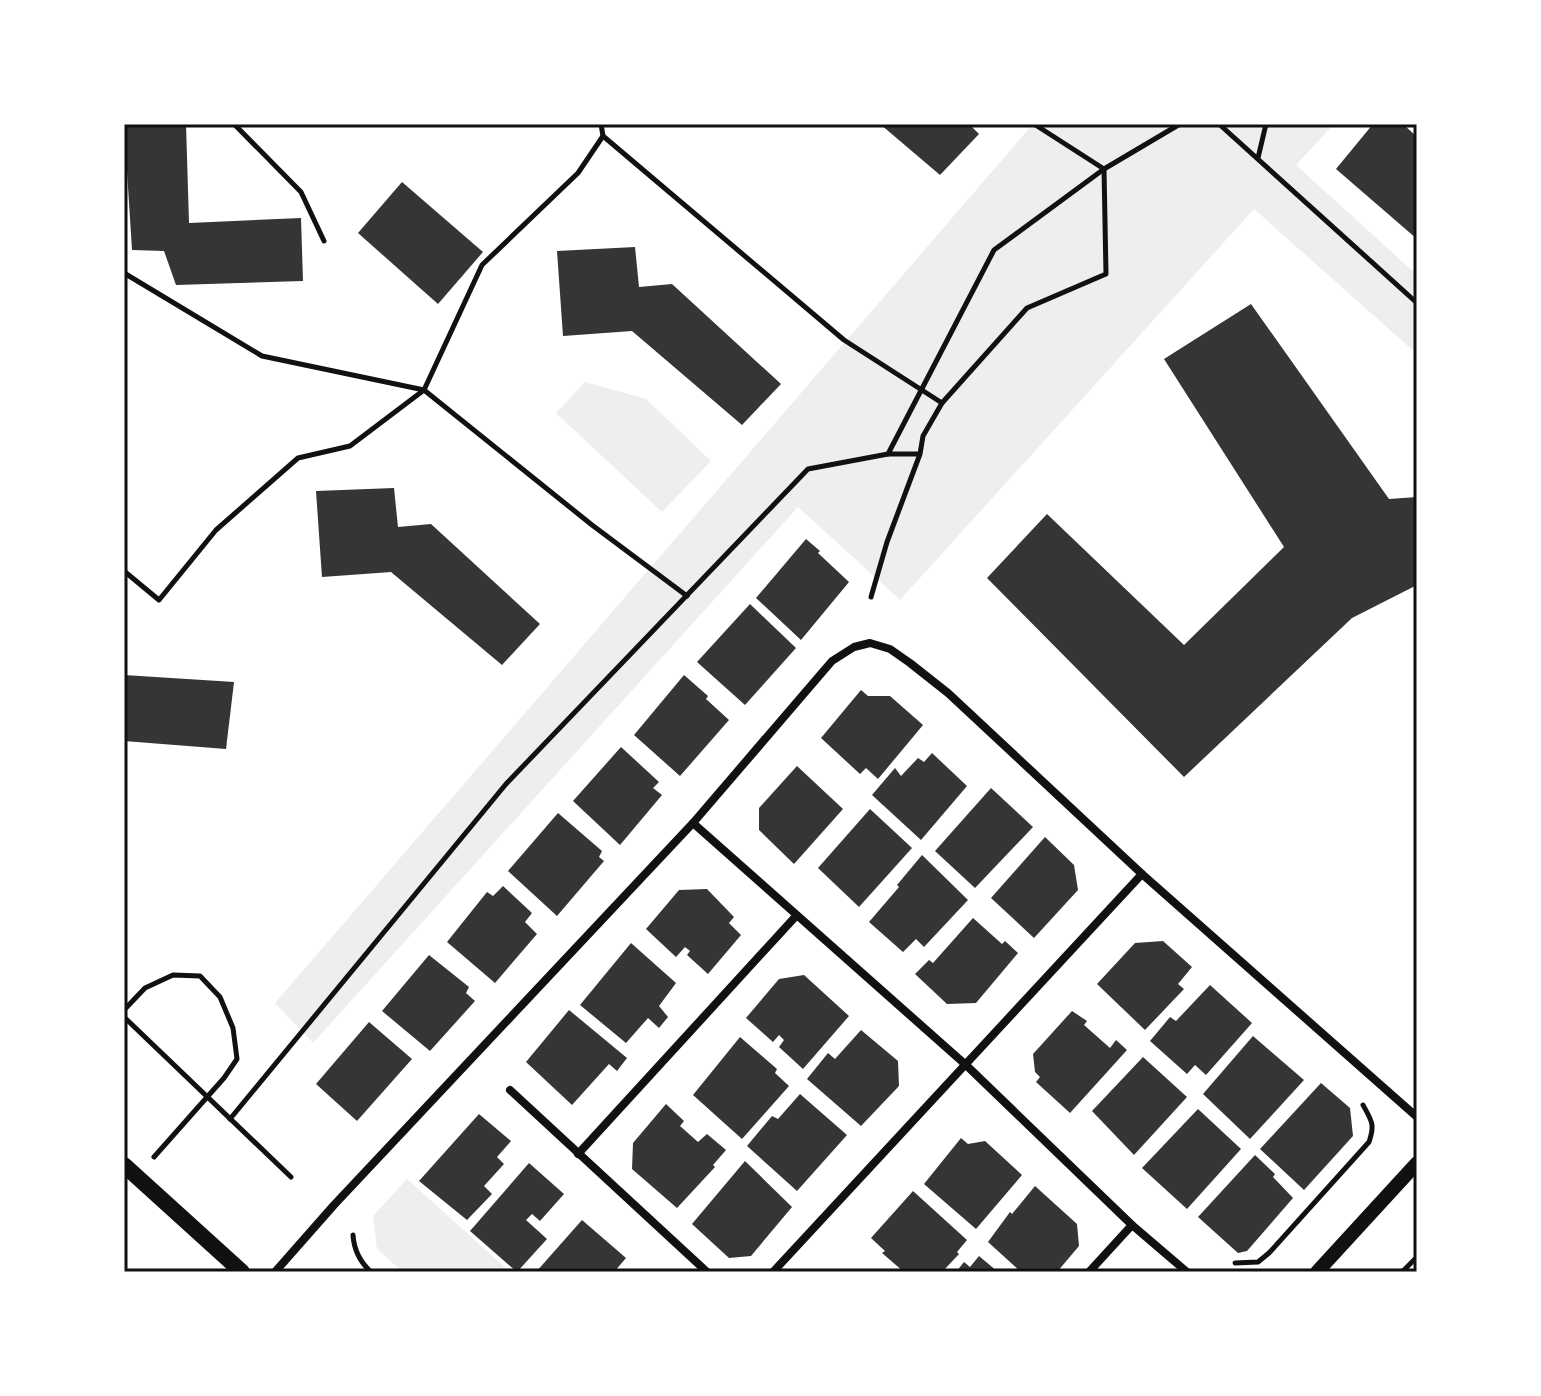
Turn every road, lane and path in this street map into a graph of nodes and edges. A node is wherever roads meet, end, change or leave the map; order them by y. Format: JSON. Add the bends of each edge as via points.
{"nodes":[{"id":1,"x":234,"y":124,"type":"edge"},
{"id":2,"x":601,"y":124,"type":"edge"},
{"id":3,"x":1034,"y":124,"type":"edge"},
{"id":4,"x":1180,"y":124,"type":"edge"},
{"id":5,"x":1219,"y":124,"type":"edge"},
{"id":6,"x":1266,"y":124,"type":"edge"},
{"id":7,"x":603,"y":136,"type":"junction"},
{"id":8,"x":1258,"y":158,"type":"junction"},
{"id":9,"x":1104,"y":169,"type":"junction"},
{"id":10,"x":324,"y":241,"type":"dead end"},
{"id":11,"x":124,"y":273,"type":"edge"},
{"id":12,"x":1417,"y":303,"type":"edge"},
{"id":13,"x":424,"y":390,"type":"junction"},
{"id":14,"x":921,"y":390,"type":"junction"},
{"id":15,"x":942,"y":403,"type":"junction"},
{"id":16,"x":888,"y":454,"type":"junction"},
{"id":17,"x":920,"y":454,"type":"junction"},
{"id":18,"x":124,"y":571,"type":"edge"},
{"id":19,"x":687,"y":596,"type":"junction"},
{"id":20,"x":871,"y":597,"type":"dead end"},
{"id":21,"x":693,"y":823,"type":"junction"},
{"id":22,"x":1142,"y":874,"type":"junction"},
{"id":23,"x":796,"y":916,"type":"junction"},
{"id":24,"x":124,"y":1010,"type":"edge"},
{"id":25,"x":124,"y":1017,"type":"edge"},
{"id":26,"x":966,"y":1065,"type":"junction"},
{"id":27,"x":510,"y":1090,"type":"dead end"},
{"id":28,"x":1363,"y":1105,"type":"dead end"},
{"id":29,"x":1417,"y":1117,"type":"edge"},
{"id":30,"x":230,"y":1119,"type":"junction"},
{"id":31,"x":578,"y":1154,"type":"junction"},
{"id":32,"x":154,"y":1157,"type":"dead end"},
{"id":33,"x":1417,"y":1163,"type":"edge"},
{"id":34,"x":124,"y":1165,"type":"edge"},
{"id":35,"x":291,"y":1177,"type":"dead end"},
{"id":36,"x":1132,"y":1225,"type":"junction"},
{"id":37,"x":353,"y":1235,"type":"dead end"},
{"id":38,"x":1417,"y":1257,"type":"edge"},
{"id":39,"x":1235,"y":1263,"type":"dead end"},
{"id":40,"x":242,"y":1272,"type":"edge"},
{"id":41,"x":275,"y":1272,"type":"edge"},
{"id":42,"x":371,"y":1272,"type":"edge"},
{"id":43,"x":707,"y":1272,"type":"edge"},
{"id":44,"x":773,"y":1272,"type":"edge"},
{"id":45,"x":1089,"y":1272,"type":"edge"},
{"id":46,"x":1187,"y":1272,"type":"edge"},
{"id":47,"x":1317,"y":1272,"type":"edge"},
{"id":48,"x":1402,"y":1272,"type":"edge"}],
"edges":[{"from":1,"to":10,"type":"path","via":[[301,192]]},
{"from":2,"to":7,"type":"path"},
{"from":3,"to":9,"type":"path"},
{"from":4,"to":9,"type":"path"},
{"from":5,"to":8,"type":"path"},
{"from":6,"to":8,"type":"path"},
{"from":7,"to":13,"type":"path","via":[[578,173],[482,265]]},
{"from":7,"to":14,"type":"path","via":[[844,340]]},
{"from":8,"to":12,"type":"path"},
{"from":9,"to":14,"type":"path","via":[[994,250]]},
{"from":9,"to":15,"type":"path","via":[[1106,274],[1027,308]]},
{"from":11,"to":13,"type":"path","via":[[262,356]]},
{"from":13,"to":18,"type":"path","via":[[350,446],[298,458],[216,530],[159,600]]},
{"from":13,"to":19,"type":"path"},
{"from":14,"to":15,"type":"path"},
{"from":14,"to":16,"type":"path"},
{"from":15,"to":17,"type":"path","via":[[923,436]]},
{"from":16,"to":17,"type":"path"},
{"from":16,"to":19,"type":"path","via":[[808,469]]},
{"from":17,"to":20,"type":"path"},
{"from":19,"to":30,"type":"path","via":[[506,784]]},
{"from":21,"to":22,"type":"street","via":[[832,661],[870,643],[890,649],[948,693]]},
{"from":21,"to":23,"type":"street"},
{"from":21,"to":41,"type":"street"},
{"from":22,"to":26,"type":"street"},
{"from":22,"to":29,"type":"street"},
{"from":23,"to":26,"type":"street"},
{"from":23,"to":31,"type":"street"},
{"from":24,"to":32,"type":"path","via":[[145,988],[173,975],[200,976],[220,997],[233,1028],[237,1059]]},
{"from":25,"to":30,"type":"path"},
{"from":26,"to":36,"type":"street"},
{"from":26,"to":44,"type":"street"},
{"from":27,"to":31,"type":"street"},
{"from":28,"to":39,"type":"path","via":[[1373,1121],[1369,1142],[1269,1253],[1258,1262]]},
{"from":30,"to":35,"type":"path"},
{"from":31,"to":43,"type":"street"},
{"from":33,"to":47,"type":"street"},
{"from":34,"to":40,"type":"main road"},
{"from":36,"to":45,"type":"street"},
{"from":36,"to":46,"type":"street"},
{"from":37,"to":42,"type":"path","via":[[357,1253]]},
{"from":38,"to":48,"type":"path"}]}
